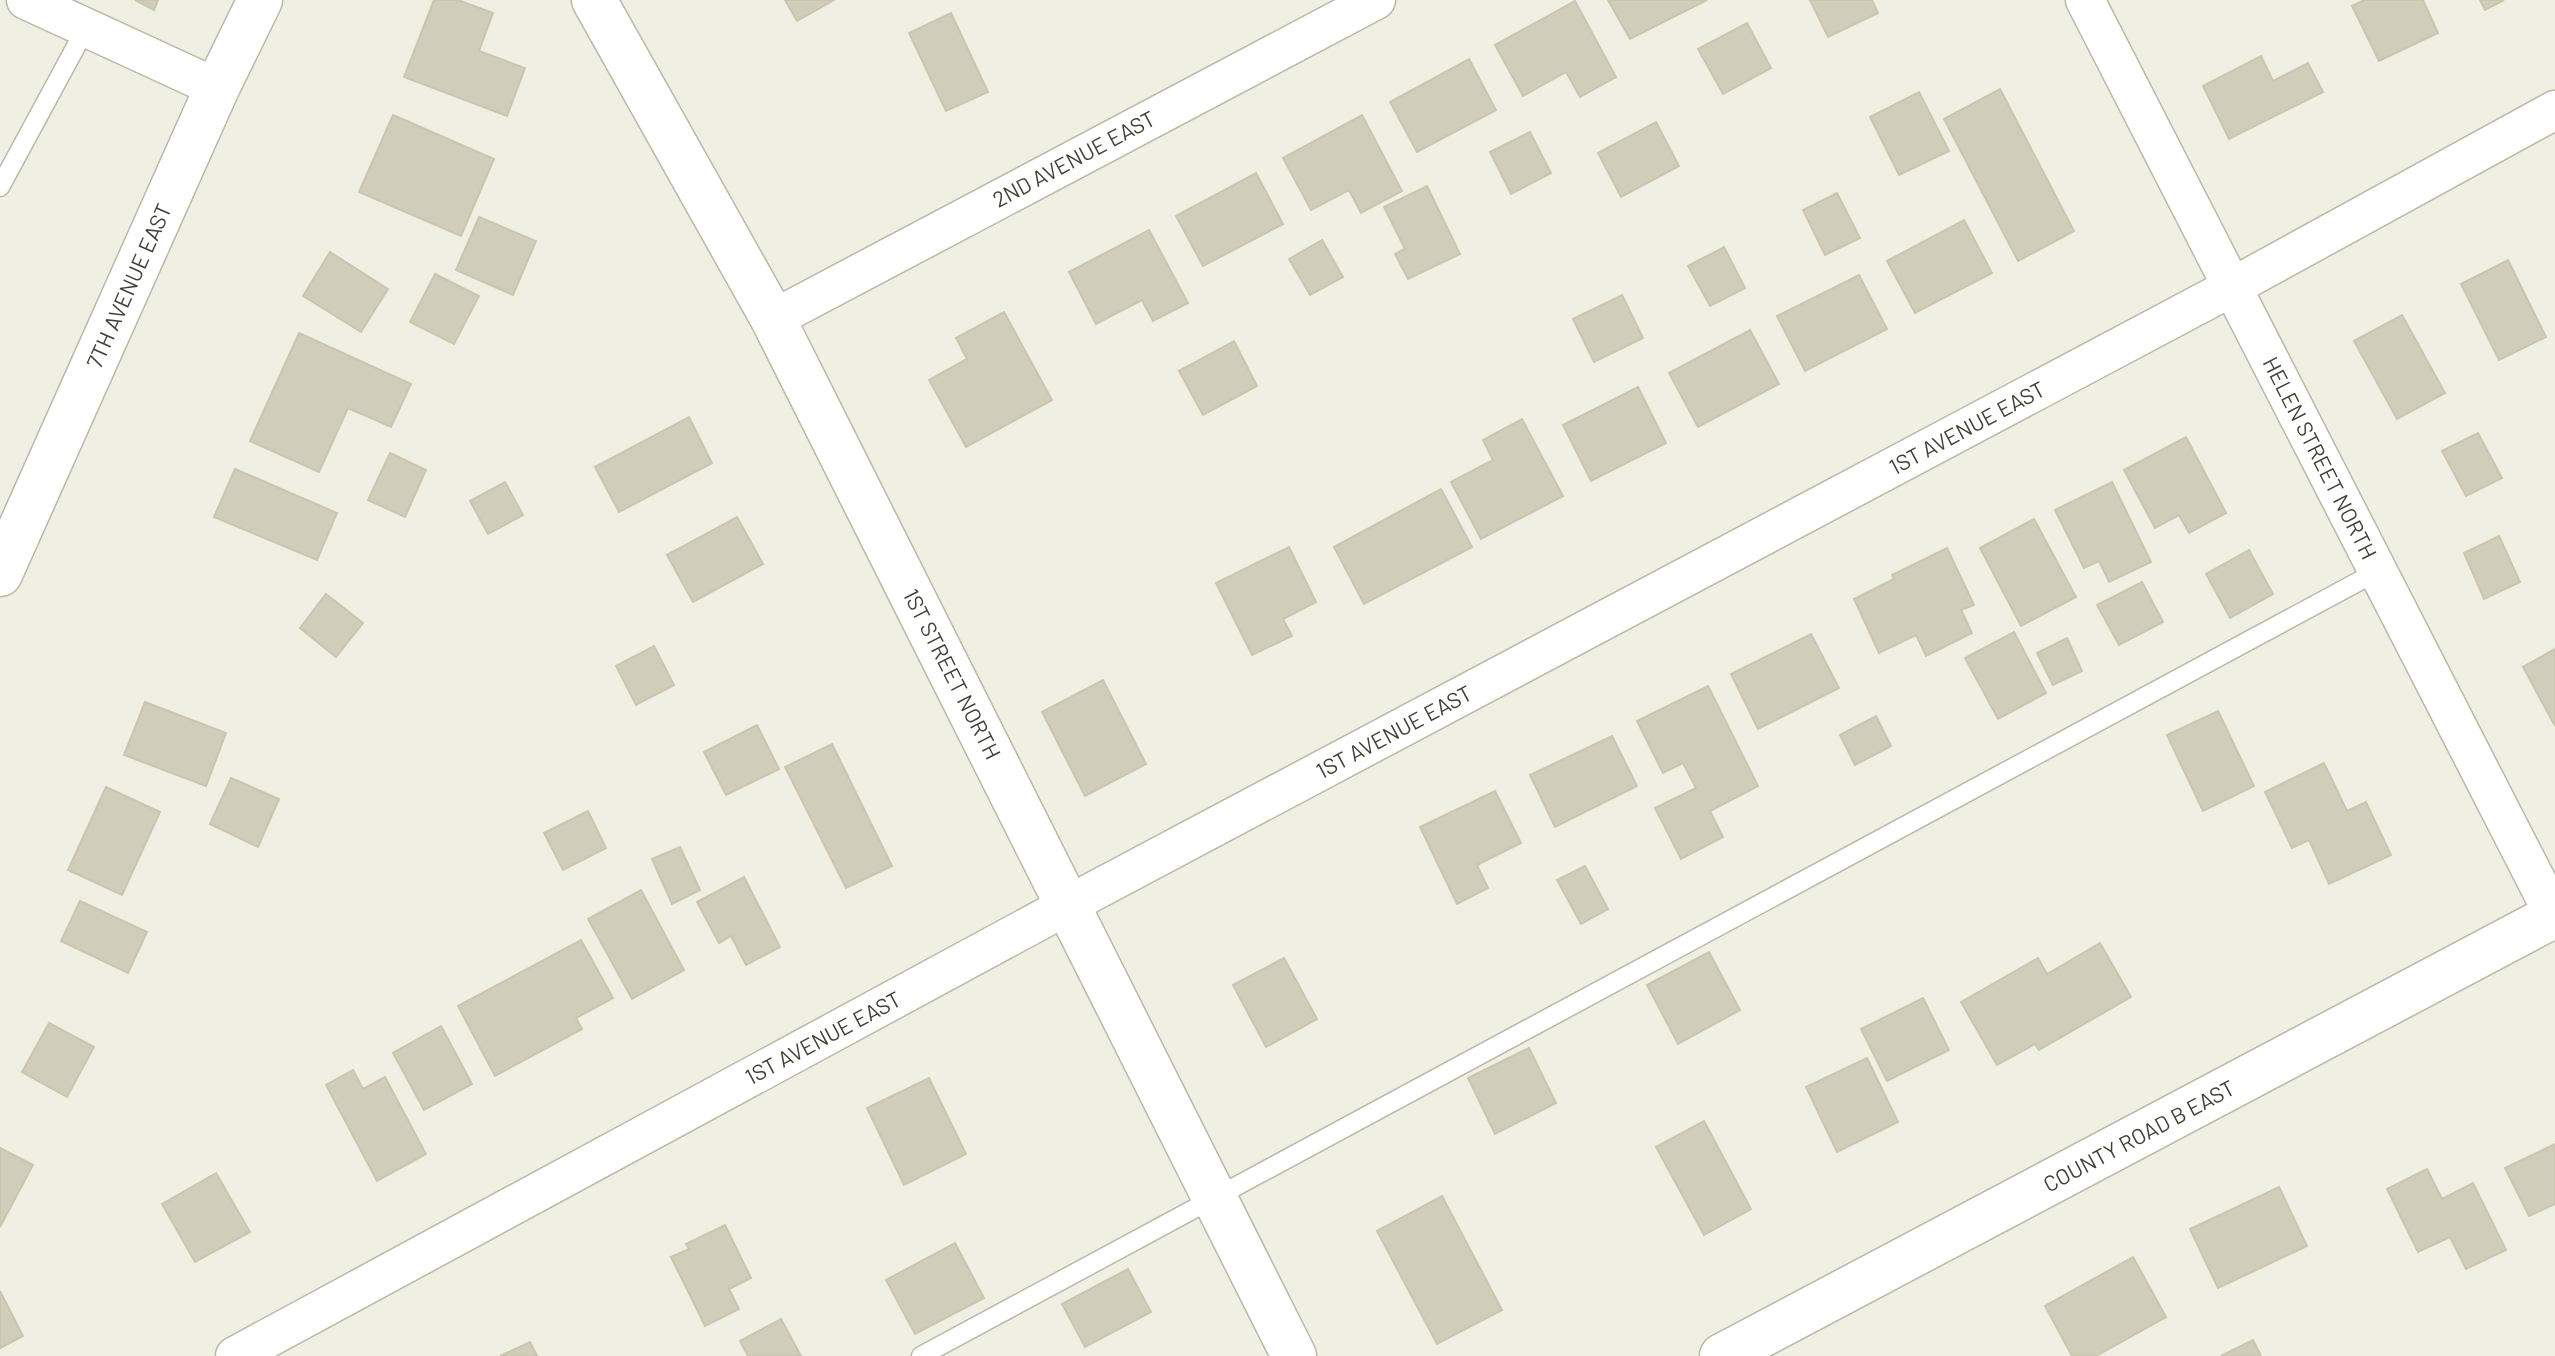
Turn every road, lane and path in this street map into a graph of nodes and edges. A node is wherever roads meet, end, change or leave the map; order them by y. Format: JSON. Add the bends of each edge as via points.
{"nodes":[{"id":1,"x":26,"y":0,"type":"edge"},
{"id":2,"x":260,"y":0,"type":"edge"},
{"id":3,"x":1376,"y":0,"type":"edge"},
{"id":4,"x":2085,"y":0,"type":"edge"},
{"id":5,"x":601,"y":2,"type":"edge"},
{"id":6,"x":86,"y":28,"type":"junction"},
{"id":7,"x":217,"y":88,"type":"junction"},
{"id":8,"x":2555,"y":110,"type":"edge"},
{"id":9,"x":0,"y":187,"type":"edge"},
{"id":10,"x":2232,"y":287,"type":"junction"},
{"id":11,"x":773,"y":319,"type":"junction"},
{"id":12,"x":2378,"y":571,"type":"junction"},
{"id":13,"x":0,"y":574,"type":"edge"},
{"id":14,"x":1069,"y":905,"type":"junction"},
{"id":15,"x":2555,"y":915,"type":"edge"},
{"id":16,"x":1216,"y":1199,"type":"junction"},
{"id":17,"x":235,"y":1356,"type":"edge"},
{"id":18,"x":921,"y":1356,"type":"edge"},
{"id":19,"x":1294,"y":1356,"type":"edge"},
{"id":20,"x":1722,"y":1356,"type":"edge"}],
"edges":[{"from":1,"to":6,"type":"street"},
{"from":2,"to":7,"type":"street","name":"7TH AVENUE EAST"},
{"from":3,"to":11,"type":"street","name":"2ND AVENUE EAST"},
{"from":4,"to":10,"type":"street","name":"HELEN STREET NORTH"},
{"from":5,"to":11,"type":"street","name":"1ST STREET NORTH"},
{"from":6,"to":7,"type":"street"},
{"from":6,"to":9,"type":"lane"},
{"from":7,"to":13,"type":"street","name":"7TH AVENUE EAST"},
{"from":8,"to":10,"type":"street","name":"1ST AVENUE EAST"},
{"from":10,"to":12,"type":"street","name":"HELEN STREET NORTH"},
{"from":10,"to":14,"type":"street","name":"1ST AVENUE EAST"},
{"from":11,"to":14,"type":"street","name":"1ST STREET NORTH"},
{"from":12,"to":15,"type":"street","name":"HELEN STREET NORTH"},
{"from":12,"to":16,"type":"lane"},
{"from":14,"to":16,"type":"street","name":"1ST STREET NORTH"},
{"from":14,"to":17,"type":"street","name":"1ST AVENUE EAST"},
{"from":15,"to":20,"type":"street","name":"COUNTY ROAD B EAST"},
{"from":16,"to":18,"type":"lane"},
{"from":16,"to":19,"type":"street","name":"1ST STREET NORTH"}]}
